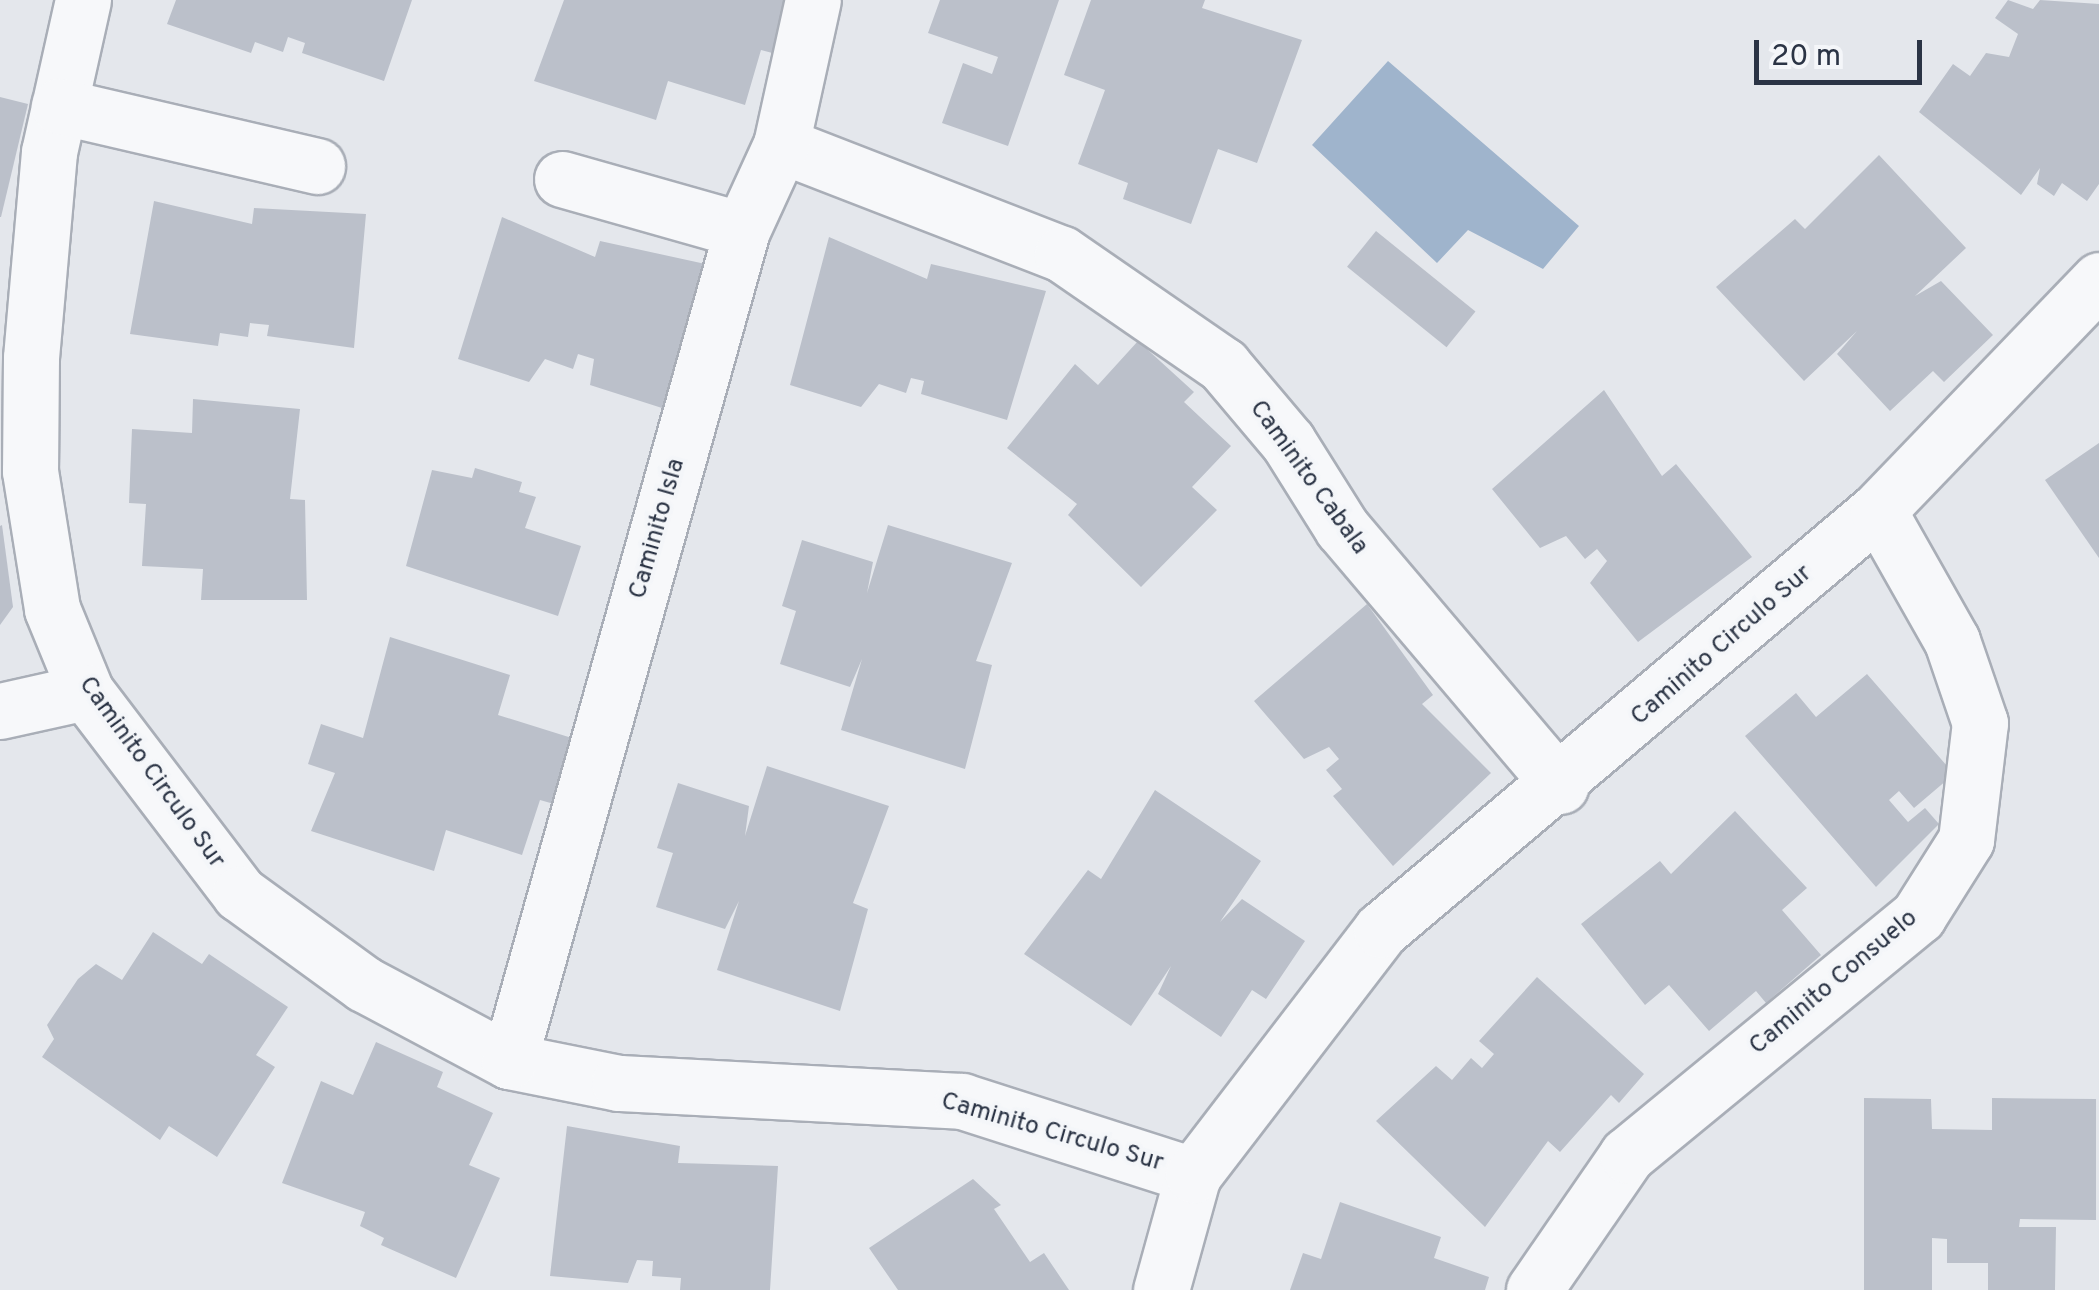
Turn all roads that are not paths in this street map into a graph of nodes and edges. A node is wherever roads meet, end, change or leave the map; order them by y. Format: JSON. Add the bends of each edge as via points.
{"nodes":[{"id":1,"x":82,"y":0,"type":"edge"},
{"id":2,"x":813,"y":0,"type":"edge"},
{"id":3,"x":59,"y":106,"type":"junction"},
{"id":4,"x":780,"y":145,"type":"junction"},
{"id":5,"x":317,"y":166,"type":"dead end"},
{"id":6,"x":562,"y":180,"type":"dead end"},
{"id":7,"x":742,"y":230,"type":"junction"},
{"id":8,"x":2096,"y":292,"type":"edge"},
{"id":9,"x":15,"y":402,"type":"edge"},
{"id":10,"x":1878,"y":510,"type":"junction"},
{"id":11,"x":86,"y":692,"type":"junction"},
{"id":12,"x":0,"y":711,"type":"edge"},
{"id":13,"x":1561,"y":786,"type":"junction"},
{"id":14,"x":508,"y":1061,"type":"junction"},
{"id":15,"x":1193,"y":1175,"type":"junction"},
{"id":16,"x":1161,"y":1290,"type":"edge"},
{"id":17,"x":1534,"y":1290,"type":"edge"}],
"edges":[{"from":1,"to":3,"type":"street","name":"Caminito Circulo Sur"},
{"from":2,"to":4,"type":"street","name":"Caminito Isla"},
{"from":3,"to":5,"type":"street"},
{"from":3,"to":9,"type":"street","name":"Caminito Circulo Sur"},
{"from":4,"to":7,"type":"street","name":"Caminito Isla"},
{"from":4,"to":13,"type":"street","name":"Caminito Cabala","via":[[1062,254],[1223,365],[1288,442],[1342,528]]},
{"from":6,"to":7,"type":"street"},
{"from":7,"to":14,"type":"street","name":"Caminito Isla"},
{"from":8,"to":10,"type":"street","name":"Caminito Circulo Sur"},
{"from":9,"to":11,"type":"street","name":"Caminito Circulo Sur","via":[[52,610]]},
{"from":10,"to":13,"type":"street","name":"Caminito Circulo Sur"},
{"from":10,"to":17,"type":"street","name":"Caminito Consuelo","via":[[1952,641],[1980,722],[1966,840],[1918,916],[1626,1156]]},
{"from":11,"to":12,"type":"street"},
{"from":11,"to":14,"type":"street","name":"Caminito Circulo Sur","via":[[240,894],[364,984]]},
{"from":13,"to":15,"type":"street","name":"Caminito Circulo Sur","via":[[1381,930]]},
{"from":14,"to":15,"type":"street","name":"Caminito Circulo Sur","via":[[619,1083],[962,1101]]},
{"from":15,"to":16,"type":"street"}]}
